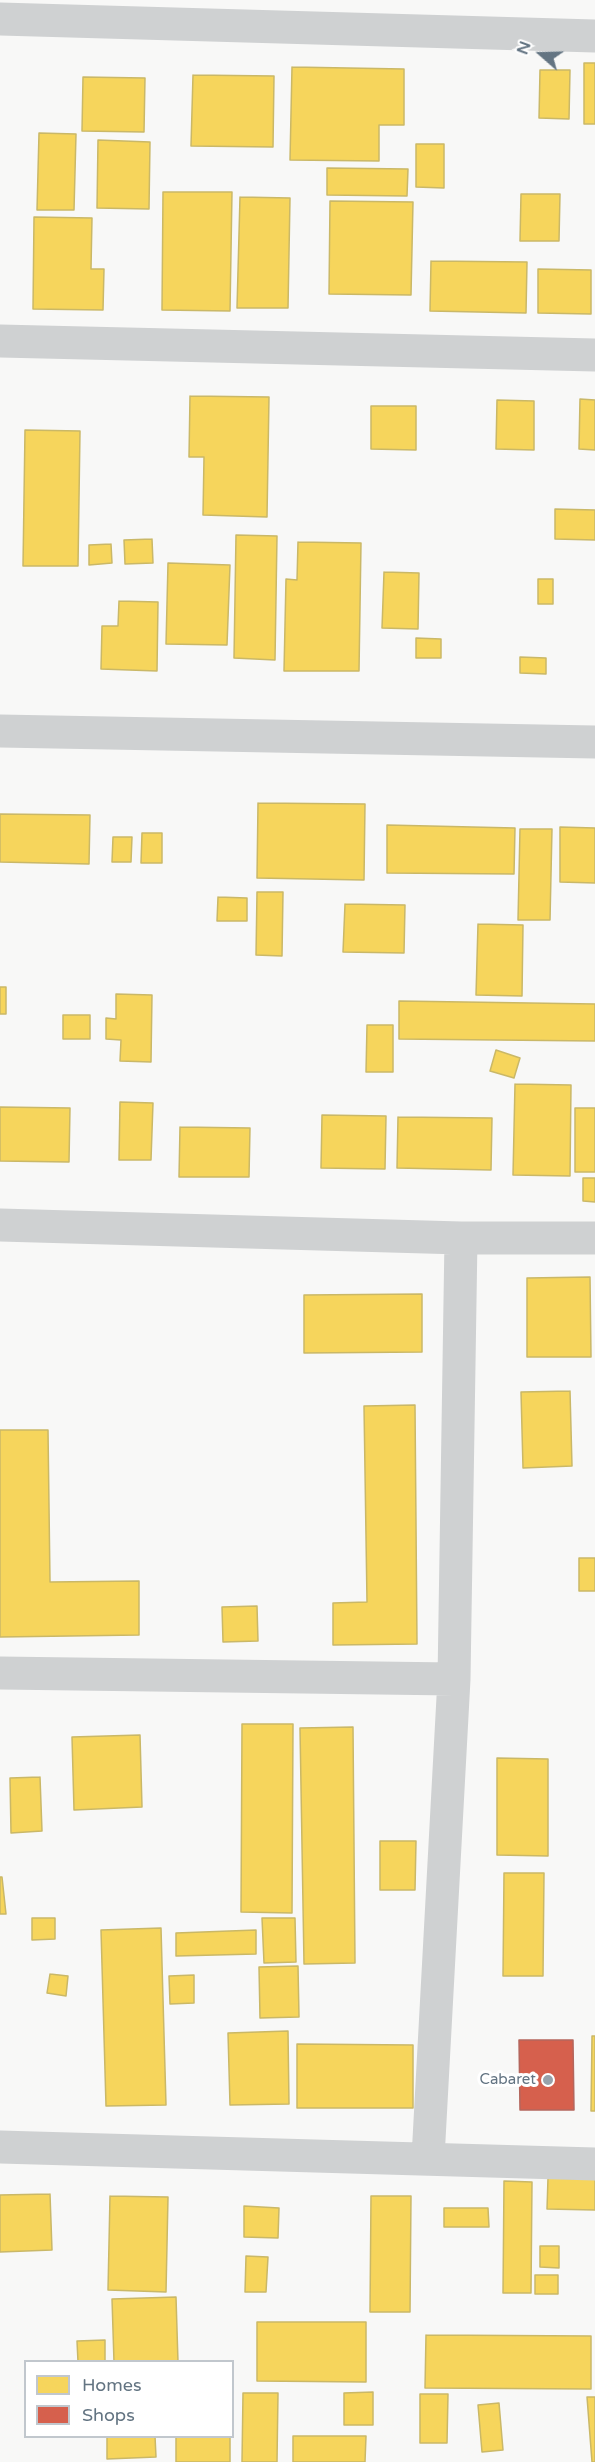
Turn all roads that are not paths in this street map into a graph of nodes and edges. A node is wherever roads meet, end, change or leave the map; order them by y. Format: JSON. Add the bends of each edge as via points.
{"nodes":[{"id":1,"x":0,"y":20,"type":"edge"},
{"id":2,"x":595,"y":36,"type":"edge"},
{"id":3,"x":0,"y":340,"type":"edge"},
{"id":4,"x":595,"y":355,"type":"edge"},
{"id":5,"x":0,"y":731,"type":"edge"},
{"id":6,"x":595,"y":742,"type":"edge"},
{"id":7,"x":0,"y":1225,"type":"edge"},
{"id":8,"x":461,"y":1238,"type":"junction"},
{"id":9,"x":595,"y":1238,"type":"edge"},
{"id":10,"x":0,"y":1673,"type":"edge"},
{"id":11,"x":454,"y":1679,"type":"junction"},
{"id":12,"x":0,"y":2147,"type":"edge"},
{"id":13,"x":428,"y":2158,"type":"junction"},
{"id":14,"x":595,"y":2164,"type":"edge"}],
"edges":[{"from":1,"to":2,"type":"street"},
{"from":3,"to":4,"type":"street"},
{"from":5,"to":6,"type":"street"},
{"from":7,"to":8,"type":"street"},
{"from":8,"to":9,"type":"street"},
{"from":8,"to":11,"type":"street"},
{"from":10,"to":11,"type":"street"},
{"from":11,"to":13,"type":"street"},
{"from":12,"to":13,"type":"street"},
{"from":13,"to":14,"type":"street"}]}
